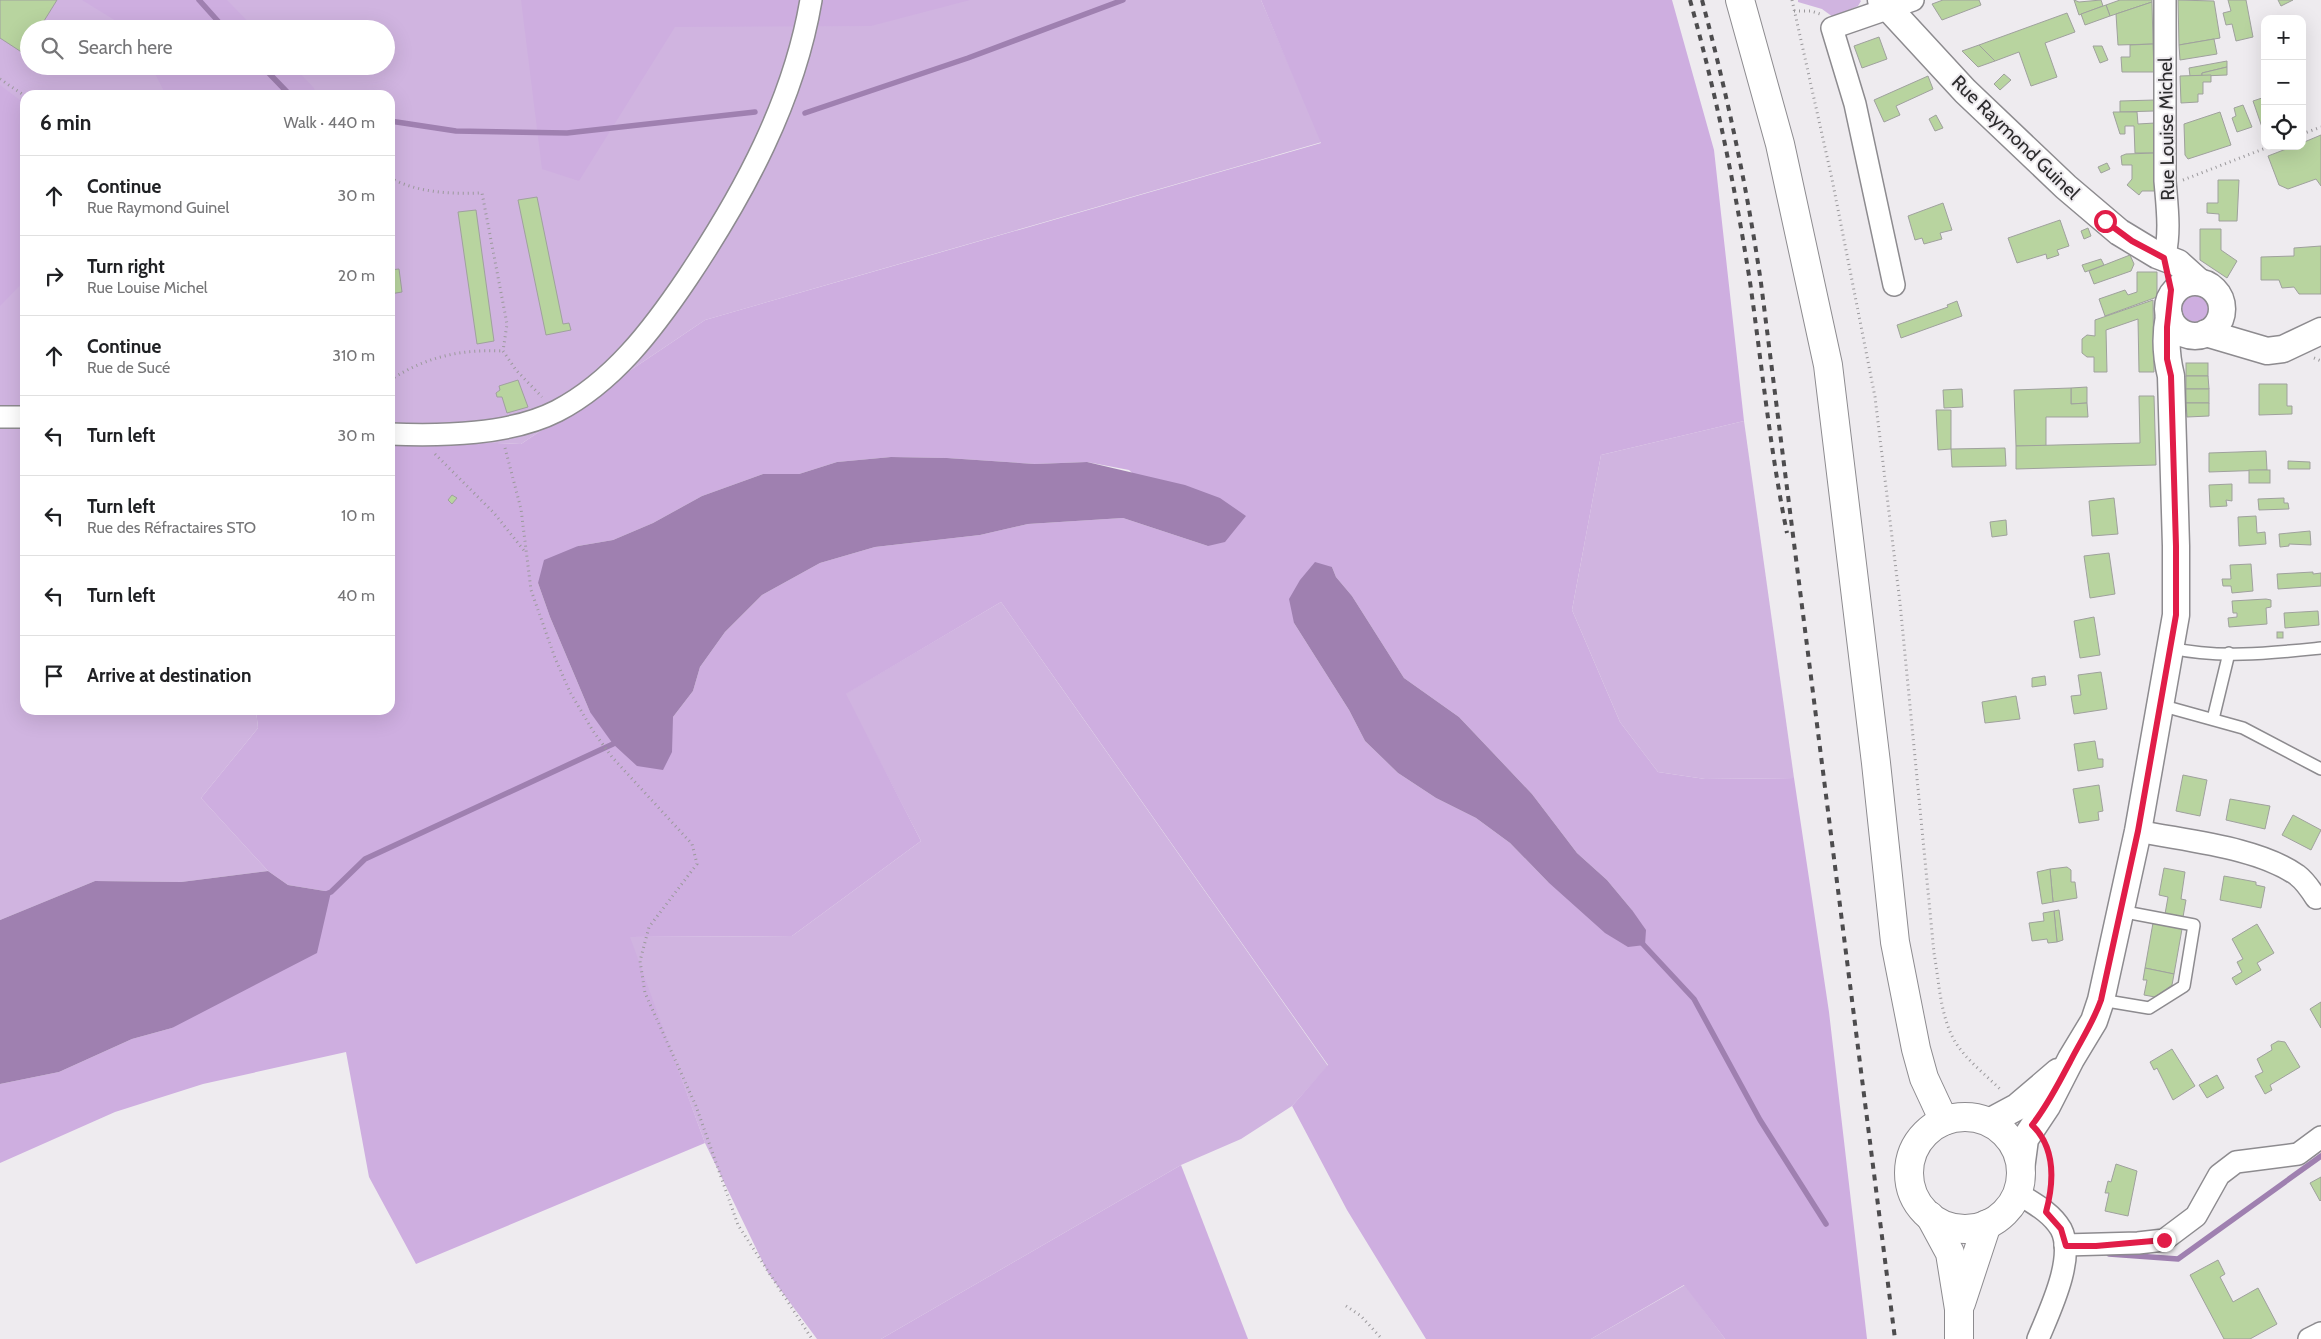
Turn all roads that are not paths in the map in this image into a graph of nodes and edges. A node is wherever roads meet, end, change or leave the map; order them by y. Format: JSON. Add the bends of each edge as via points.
{"nodes":[{"id":1,"x":811,"y":0,"type":"edge"},
{"id":2,"x":1740,"y":0,"type":"edge"},
{"id":3,"x":2165,"y":0,"type":"edge"},
{"id":4,"x":1895,"y":3,"type":"edge"},
{"id":5,"x":2164,"y":258,"type":"junction"},
{"id":6,"x":2199,"y":282,"type":"junction"},
{"id":7,"x":1894,"y":285,"type":"dead end"},
{"id":8,"x":2170,"y":307,"type":"junction"},
{"id":9,"x":2222,"y":309,"type":"junction"},
{"id":10,"x":2321,"y":331,"type":"edge"},
{"id":11,"x":2202,"y":334,"type":"junction"},
{"id":12,"x":2278,"y":349,"type":"junction"},
{"id":13,"x":2171,"y":376,"type":"junction"},
{"id":14,"x":0,"y":417,"type":"edge"},
{"id":15,"x":20,"y":417,"type":"edge"},
{"id":16,"x":395,"y":434,"type":"edge"},
{"id":17,"x":2171,"y":648,"type":"junction"},
{"id":18,"x":2321,"y":648,"type":"edge"},
{"id":19,"x":2229,"y":653,"type":"junction"},
{"id":20,"x":2160,"y":704,"type":"junction"},
{"id":21,"x":2213,"y":719,"type":"junction"},
{"id":22,"x":2321,"y":769,"type":"edge"},
{"id":23,"x":2138,"y":831,"type":"junction"},
{"id":24,"x":2316,"y":898,"type":"dead end"},
{"id":25,"x":2120,"y":911,"type":"junction"},
{"id":26,"x":2101,"y":1000,"type":"junction"},
{"id":27,"x":2025,"y":1116,"type":"junction"},
{"id":28,"x":1944,"y":1121,"type":"junction"},
{"id":29,"x":1989,"y":1122,"type":"junction"},
{"id":30,"x":2321,"y":1137,"type":"edge"},
{"id":31,"x":2019,"y":1181,"type":"junction"},
{"id":32,"x":1930,"y":1216,"type":"junction"},
{"id":33,"x":1986,"y":1224,"type":"junction"},
{"id":34,"x":2066,"y":1246,"type":"junction"},
{"id":35,"x":1959,"y":1309,"type":"junction"},
{"id":36,"x":2321,"y":1333,"type":"edge"},
{"id":37,"x":1959,"y":1339,"type":"edge"},
{"id":38,"x":2038,"y":1339,"type":"edge"},
{"id":39,"x":2309,"y":1339,"type":"edge"}],
"edges":[{"from":1,"to":16,"type":"street","via":[[805,36],[754,169],[716,235],[672,300],[624,361],[588,392],[529,422],[501,428]]},
{"from":2,"to":28,"type":"main road","via":[[1780,144],[1828,365],[1896,951],[1924,1078]]},
{"from":3,"to":5,"type":"street","name":"Rue Louise Michel","via":[[2167,206]]},
{"from":4,"to":5,"type":"street","name":"Rue Raymond Guinel","via":[[1965,91],[2118,232]]},
{"from":4,"to":7,"type":"street","via":[[1832,28],[1855,104]]},
{"from":5,"to":6,"type":"street","via":[[2178,263]]},
{"from":5,"to":8,"type":"street","name":"Rue Louise Michel","via":[[2171,290]]},
{"from":6,"to":8,"type":"street","via":[[2185,284],[2174,292]]},
{"from":6,"to":9,"type":"street","via":[[2218,294]]},
{"from":8,"to":11,"type":"street","via":[[2172,323],[2183,333]]},
{"from":8,"to":13,"type":"street","name":"Rue Louise Michel","via":[[2167,359]]},
{"from":9,"to":11,"type":"street","via":[[2217,324]]},
{"from":9,"to":12,"type":"street","via":[[2244,330]]},
{"from":10,"to":12,"type":"street"},
{"from":11,"to":12,"type":"street","via":[[2267,351]]},
{"from":11,"to":13,"type":"street","via":[[2190,342],[2178,358]]},
{"from":13,"to":17,"type":"street","name":"Rue Louise Michel","via":[[2177,584]]},
{"from":14,"to":15,"type":"street"},
{"from":17,"to":19,"type":"lane"},
{"from":17,"to":20,"type":"street","name":"Rue Louise Michel"},
{"from":18,"to":19,"type":"lane"},
{"from":19,"to":21,"type":"lane"},
{"from":20,"to":21,"type":"lane"},
{"from":20,"to":23,"type":"street","name":"Rue Louise Michel"},
{"from":21,"to":22,"type":"lane","via":[[2243,728]]},
{"from":23,"to":24,"type":"street","via":[[2269,859],[2297,875]]},
{"from":23,"to":25,"type":"street","name":"Rue Louise Michel"},
{"from":25,"to":26,"type":"street","name":"Rue Louise Michel"},
{"from":25,"to":26,"type":"lane","via":[[2194,925],[2184,986],[2149,1008]]},
{"from":26,"to":27,"type":"street","name":"Rue Louise Michel","via":[[2094,1021],[2047,1106]]},
{"from":27,"to":29,"type":"street"},
{"from":27,"to":31,"type":"street"},
{"from":28,"to":29,"type":"main road","via":[[1967,1117]]},
{"from":28,"to":32,"type":"main road","via":[[1926,1132],[1910,1160],[1912,1191]]},
{"from":29,"to":31,"type":"main road","via":[[2011,1142],[2019,1157]]},
{"from":30,"to":34,"type":"street","via":[[2298,1154],[2236,1162],[2219,1175],[2196,1216],[2164,1240]]},
{"from":31,"to":33,"type":"main road","via":[[2005,1212]]},
{"from":31,"to":34,"type":"street","via":[[2061,1229]]},
{"from":32,"to":33,"type":"main road","via":[[1953,1227],[1970,1228]]},
{"from":32,"to":35,"type":"main road","via":[[1950,1253]]},
{"from":33,"to":35,"type":"main road"},
{"from":34,"to":38,"type":"street","via":[[2056,1295]]},
{"from":35,"to":37,"type":"main road"},
{"from":36,"to":39,"type":"street"}]}
